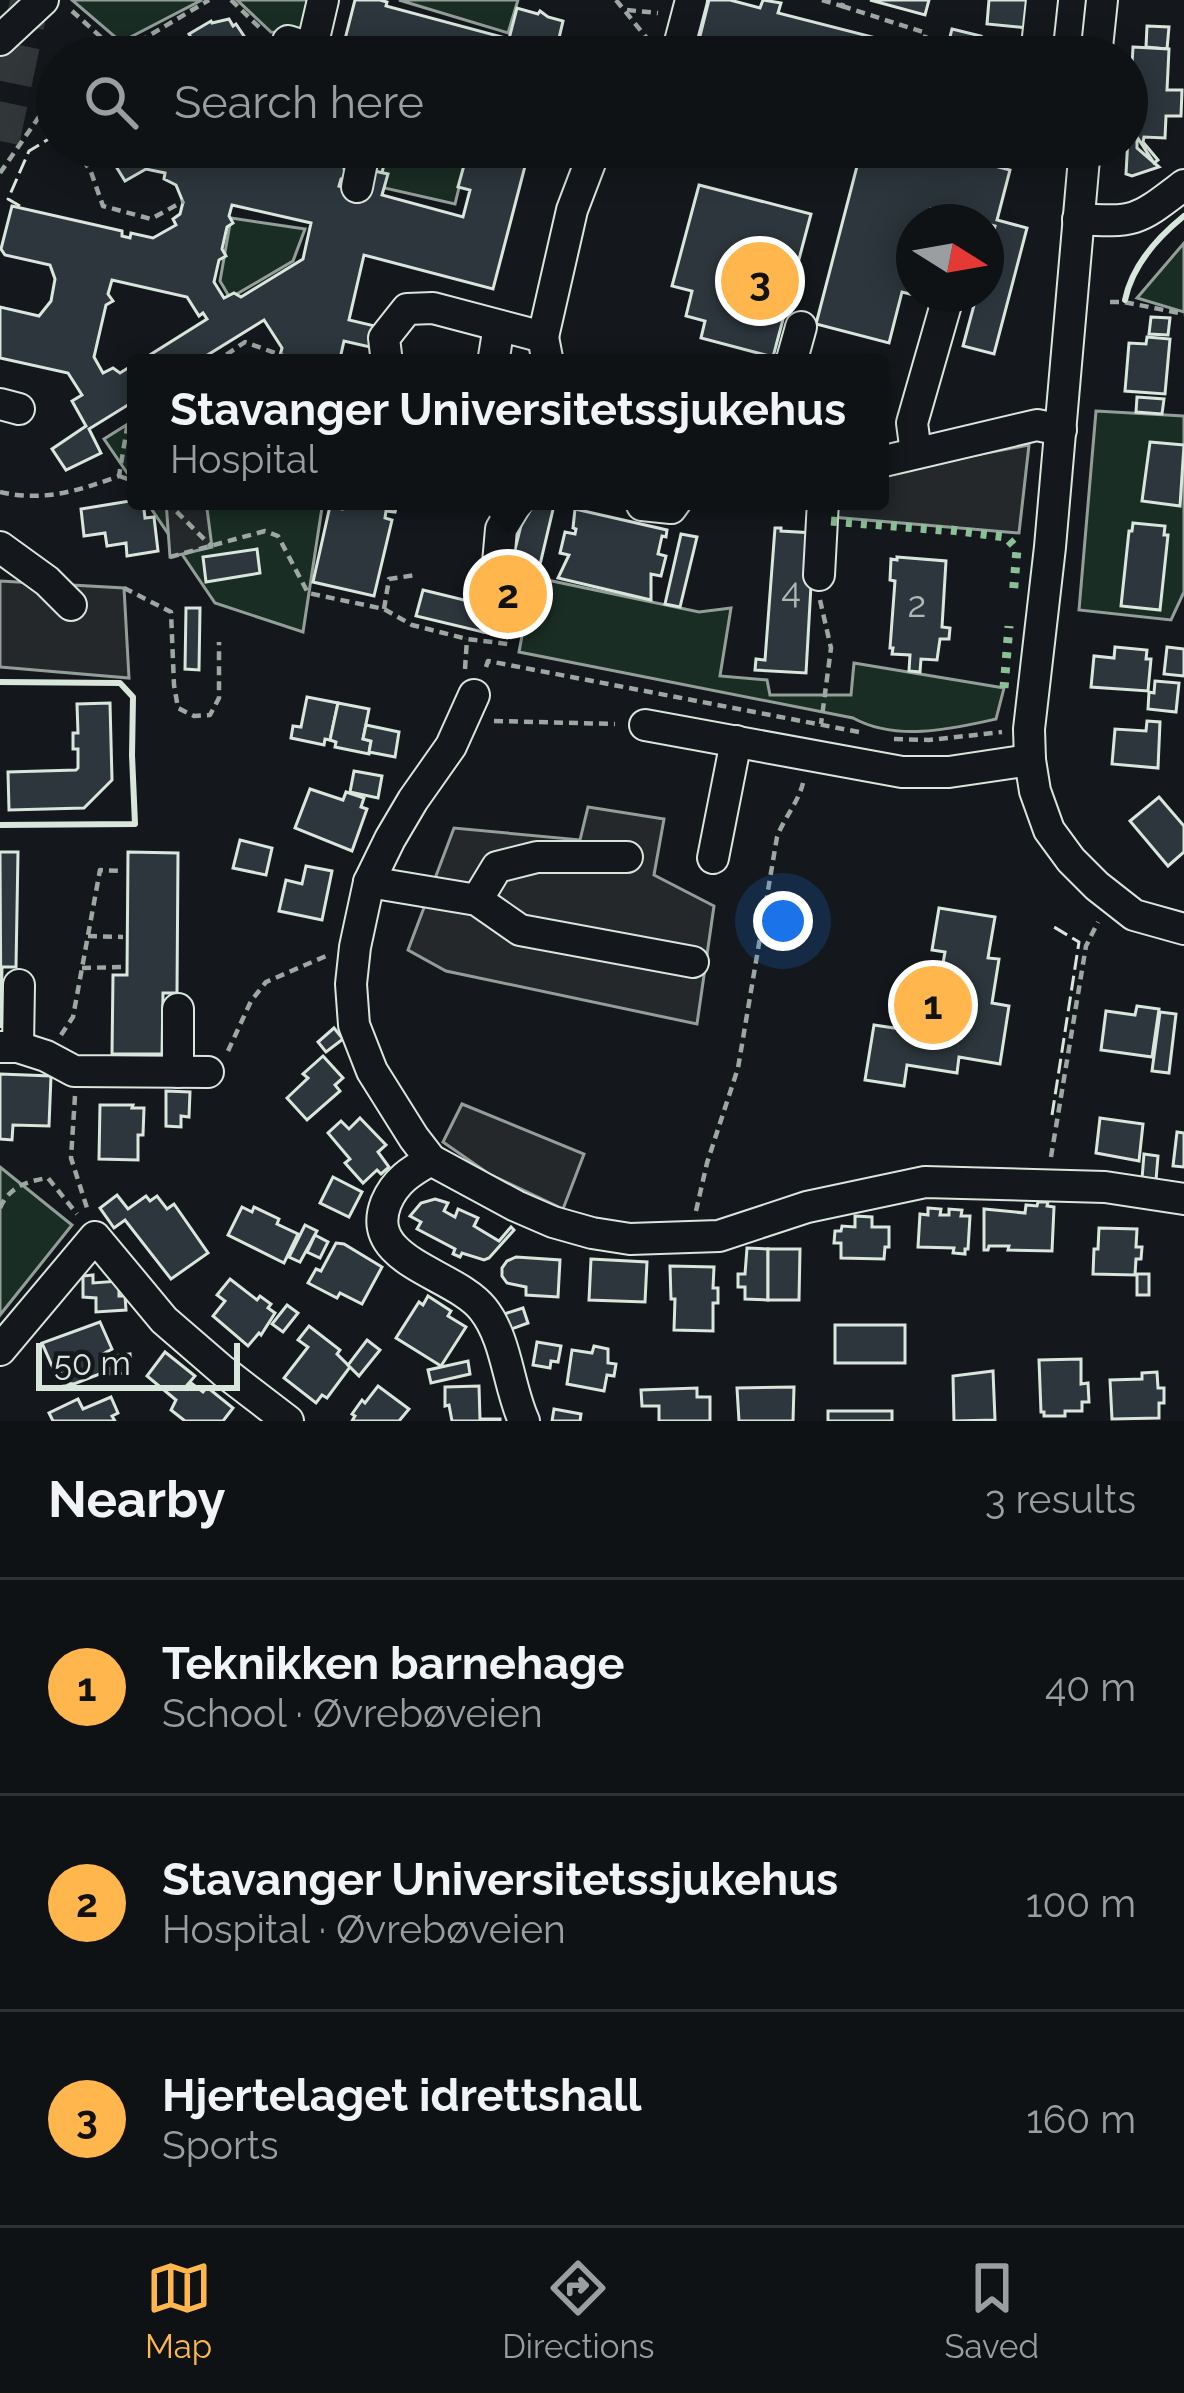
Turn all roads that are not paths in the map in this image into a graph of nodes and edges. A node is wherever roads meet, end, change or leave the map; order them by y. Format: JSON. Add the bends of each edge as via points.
{"nodes":[{"id":1,"x":323,"y":0,"type":"edge"},
{"id":2,"x":692,"y":0,"type":"edge"},
{"id":3,"x":1042,"y":0,"type":"edge"},
{"id":4,"x":1102,"y":0,"type":"edge"},
{"id":5,"x":56,"y":4,"type":"edge"},
{"id":6,"x":306,"y":36,"type":"edge"},
{"id":7,"x":681,"y":36,"type":"edge"},
{"id":8,"x":1037,"y":36,"type":"edge"},
{"id":9,"x":1098,"y":36,"type":"edge"},
{"id":10,"x":0,"y":40,"type":"edge"},
{"id":11,"x":361,"y":168,"type":"edge"},
{"id":12,"x":588,"y":168,"type":"edge"},
{"id":13,"x":1083,"y":168,"type":"edge"},
{"id":14,"x":1184,"y":185,"type":"edge"},
{"id":15,"x":357,"y":187,"type":"dead end"},
{"id":16,"x":1078,"y":219,"type":"junction"},
{"id":17,"x":944,"y":312,"type":"edge"},
{"id":18,"x":499,"y":326,"type":"junction"},
{"id":19,"x":801,"y":326,"type":"dead end"},
{"id":20,"x":545,"y":350,"type":"edge"},
{"id":21,"x":386,"y":354,"type":"edge"},
{"id":22,"x":494,"y":354,"type":"edge"},
{"id":23,"x":793,"y":354,"type":"edge"},
{"id":24,"x":1061,"y":430,"type":"junction"},
{"id":25,"x":916,"y":453,"type":"junction"},
{"id":26,"x":889,"y":460,"type":"edge"},
{"id":27,"x":513,"y":510,"type":"edge"},
{"id":28,"x":823,"y":510,"type":"edge"},
{"id":29,"x":0,"y":547,"type":"edge"},
{"id":30,"x":819,"y":575,"type":"dead end"},
{"id":31,"x":496,"y":586,"type":"dead end"},
{"id":32,"x":70,"y":605,"type":"dead end"},
{"id":33,"x":468,"y":708,"type":"road end"},
{"id":34,"x":645,"y":725,"type":"road end"},
{"id":35,"x":736,"y":741,"type":"junction"},
{"id":36,"x":1030,"y":760,"type":"junction"},
{"id":37,"x":627,"y":857,"type":"dead end"},
{"id":38,"x":713,"y":858,"type":"dead end"},
{"id":39,"x":369,"y":882,"type":"junction"},
{"id":40,"x":477,"y":900,"type":"junction"},
{"id":41,"x":1184,"y":929,"type":"edge"},
{"id":42,"x":693,"y":962,"type":"dead end"},
{"id":43,"x":19,"y":985,"type":"dead end"},
{"id":44,"x":178,"y":1009,"type":"dead end"},
{"id":45,"x":34,"y":1055,"type":"edge"},
{"id":46,"x":431,"y":1160,"type":"junction"},
{"id":47,"x":1184,"y":1199,"type":"edge"},
{"id":48,"x":0,"y":1350,"type":"edge"},
{"id":49,"x":288,"y":1421,"type":"edge"},
{"id":50,"x":524,"y":1421,"type":"edge"}],
"edges":[{"from":1,"to":6,"type":"street"},
{"from":2,"to":7,"type":"street"},
{"from":3,"to":8,"type":"street"},
{"from":4,"to":9,"type":"street"},
{"from":5,"to":10,"type":"street"},
{"from":11,"to":15,"type":"street"},
{"from":12,"to":20,"type":"street"},
{"from":13,"to":16,"type":"street"},
{"from":14,"to":16,"type":"street","via":[[1136,219]]},
{"from":16,"to":24,"type":"street"},
{"from":17,"to":25,"type":"street","via":[[912,423]]},
{"from":18,"to":20,"type":"street"},
{"from":18,"to":21,"type":"street","via":[[407,309],[384,338]]},
{"from":18,"to":22,"type":"street"},
{"from":19,"to":23,"type":"street"},
{"from":24,"to":25,"type":"street","via":[[1037,425]]},
{"from":24,"to":36,"type":"street"},
{"from":25,"to":26,"type":"street"},
{"from":27,"to":31,"type":"street","via":[[501,530]]},
{"from":28,"to":30,"type":"street"},
{"from":29,"to":32,"type":"street"},
{"from":33,"to":39,"type":"street"},
{"from":34,"to":35,"type":"street"},
{"from":35,"to":36,"type":"street","via":[[902,772]]},
{"from":35,"to":38,"type":"street"},
{"from":36,"to":41,"type":"street","via":[[1049,830],[1071,860],[1134,915]]},
{"from":37,"to":40,"type":"street","via":[[536,857],[497,867]]},
{"from":39,"to":40,"type":"street"},
{"from":39,"to":46,"type":"street","via":[[351,984],[354,1025],[371,1070]]},
{"from":40,"to":42,"type":"street","via":[[520,930]]},
{"from":43,"to":45,"type":"street"},
{"from":44,"to":45,"type":"street","via":[[193,1072]]},
{"from":46,"to":47,"type":"street","via":[[516,1206],[630,1239],[719,1236],[925,1182],[1105,1187]]},
{"from":46,"to":50,"type":"street","via":[[392,1190],[382,1214],[385,1238],[400,1256],[480,1305]]},
{"from":48,"to":49,"type":"street","via":[[95,1237],[164,1320]]}]}
